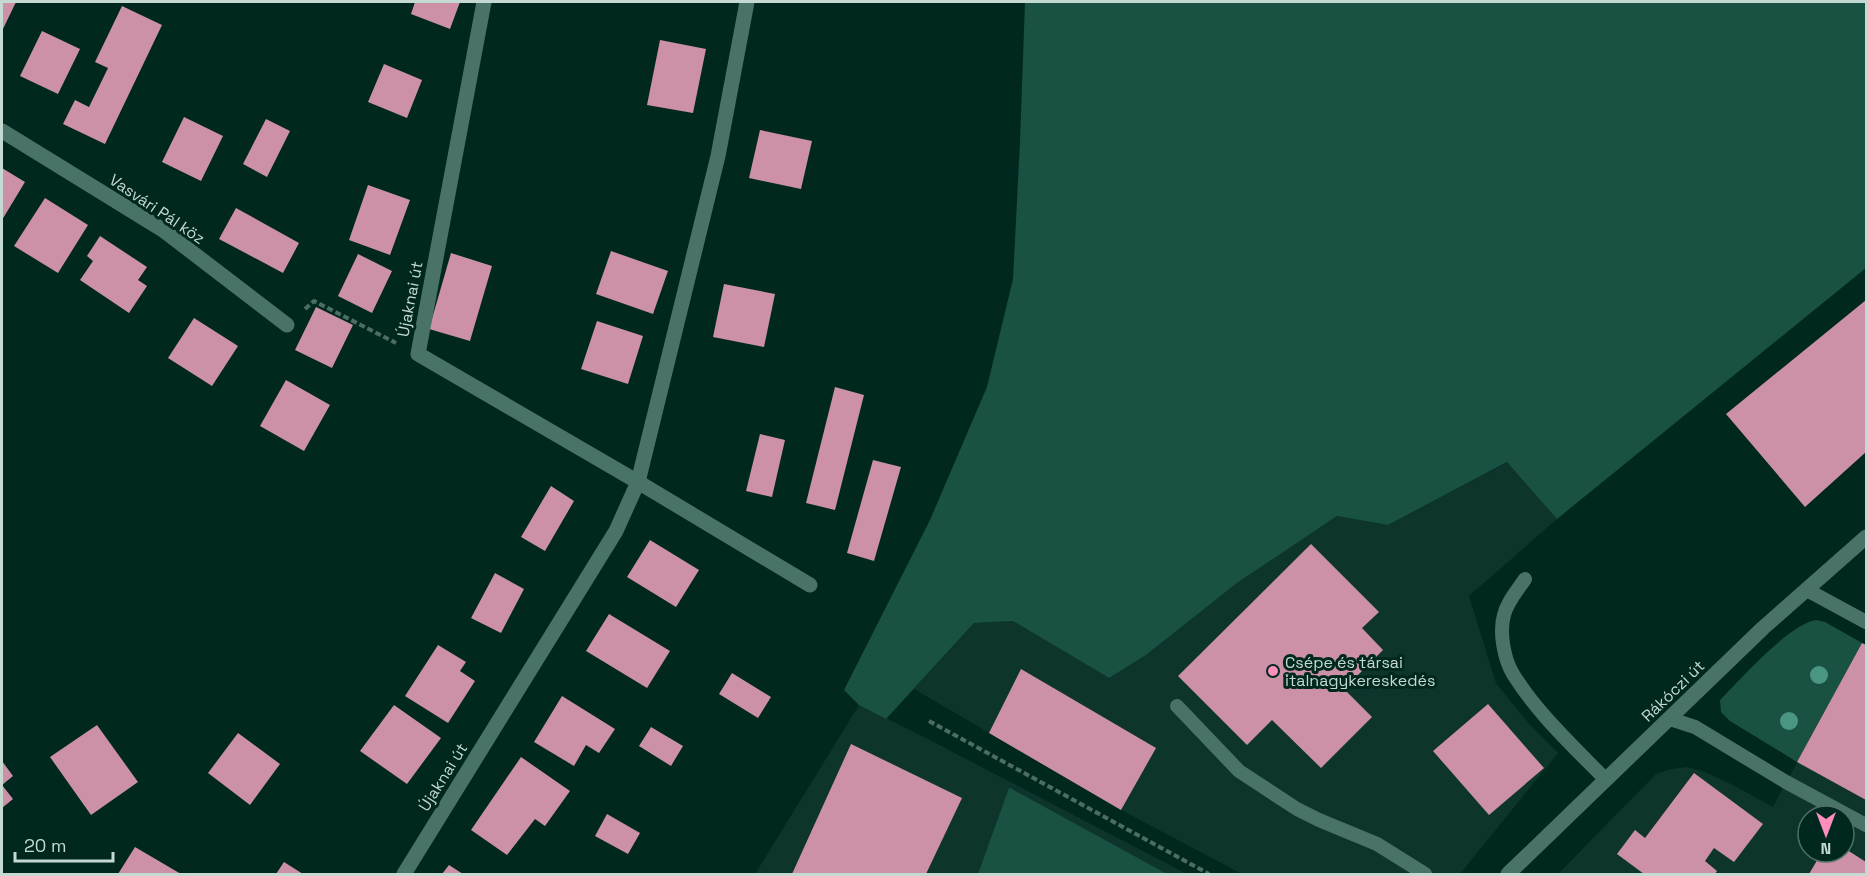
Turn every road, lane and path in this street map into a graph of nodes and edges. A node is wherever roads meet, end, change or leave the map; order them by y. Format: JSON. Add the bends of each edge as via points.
{"nodes":[{"id":1,"x":484,"y":2,"type":"edge"},
{"id":2,"x":747,"y":2,"type":"edge"},
{"id":3,"x":2,"y":131,"type":"edge"},
{"id":4,"x":287,"y":325,"type":"joint"},
{"id":5,"x":418,"y":354,"type":"junction"},
{"id":6,"x":638,"y":482,"type":"junction"},
{"id":7,"x":1866,"y":537,"type":"edge"},
{"id":8,"x":1525,"y":579,"type":"dead end"},
{"id":9,"x":810,"y":585,"type":"dead end"},
{"id":10,"x":1807,"y":590,"type":"junction"},
{"id":11,"x":1866,"y":622,"type":"edge"},
{"id":12,"x":1177,"y":706,"type":"dead end"},
{"id":13,"x":1670,"y":719,"type":"junction"},
{"id":14,"x":929,"y":722,"type":"dead end"},
{"id":15,"x":1605,"y":779,"type":"junction"},
{"id":16,"x":1866,"y":825,"type":"edge"},
{"id":17,"x":404,"y":874,"type":"edge"},
{"id":18,"x":1209,"y":874,"type":"edge"},
{"id":19,"x":1425,"y":874,"type":"edge"},
{"id":20,"x":1508,"y":874,"type":"edge"}],
"edges":[{"from":1,"to":5,"type":"street","name":"Újaknai út"},
{"from":2,"to":6,"type":"street","name":"Újaknai út","via":[[718,156]]},
{"from":3,"to":4,"type":"street","name":"Vasvári Pál köz","via":[[162,230]]},
{"from":4,"to":5,"type":"path","via":[[314,301]]},
{"from":5,"to":6,"type":"street","name":"Újaknai út"},
{"from":6,"to":9,"type":"street","name":"Újaknai út"},
{"from":6,"to":17,"type":"street","name":"Újaknai út","via":[[616,531]]},
{"from":7,"to":10,"type":"street","name":"Rákóczi út"},
{"from":8,"to":15,"type":"lane","via":[[1503,616],[1502,632],[1512,672],[1543,714]]},
{"from":10,"to":11,"type":"lane"},
{"from":10,"to":13,"type":"street","name":"Rákóczi út"},
{"from":12,"to":19,"type":"lane","via":[[1239,771],[1318,820],[1377,844]]},
{"from":13,"to":15,"type":"street","name":"Rákóczi út"},
{"from":13,"to":16,"type":"lane","via":[[1695,728]]},
{"from":14,"to":18,"type":"path"},
{"from":15,"to":20,"type":"street","name":"Rákóczi út"}]}
